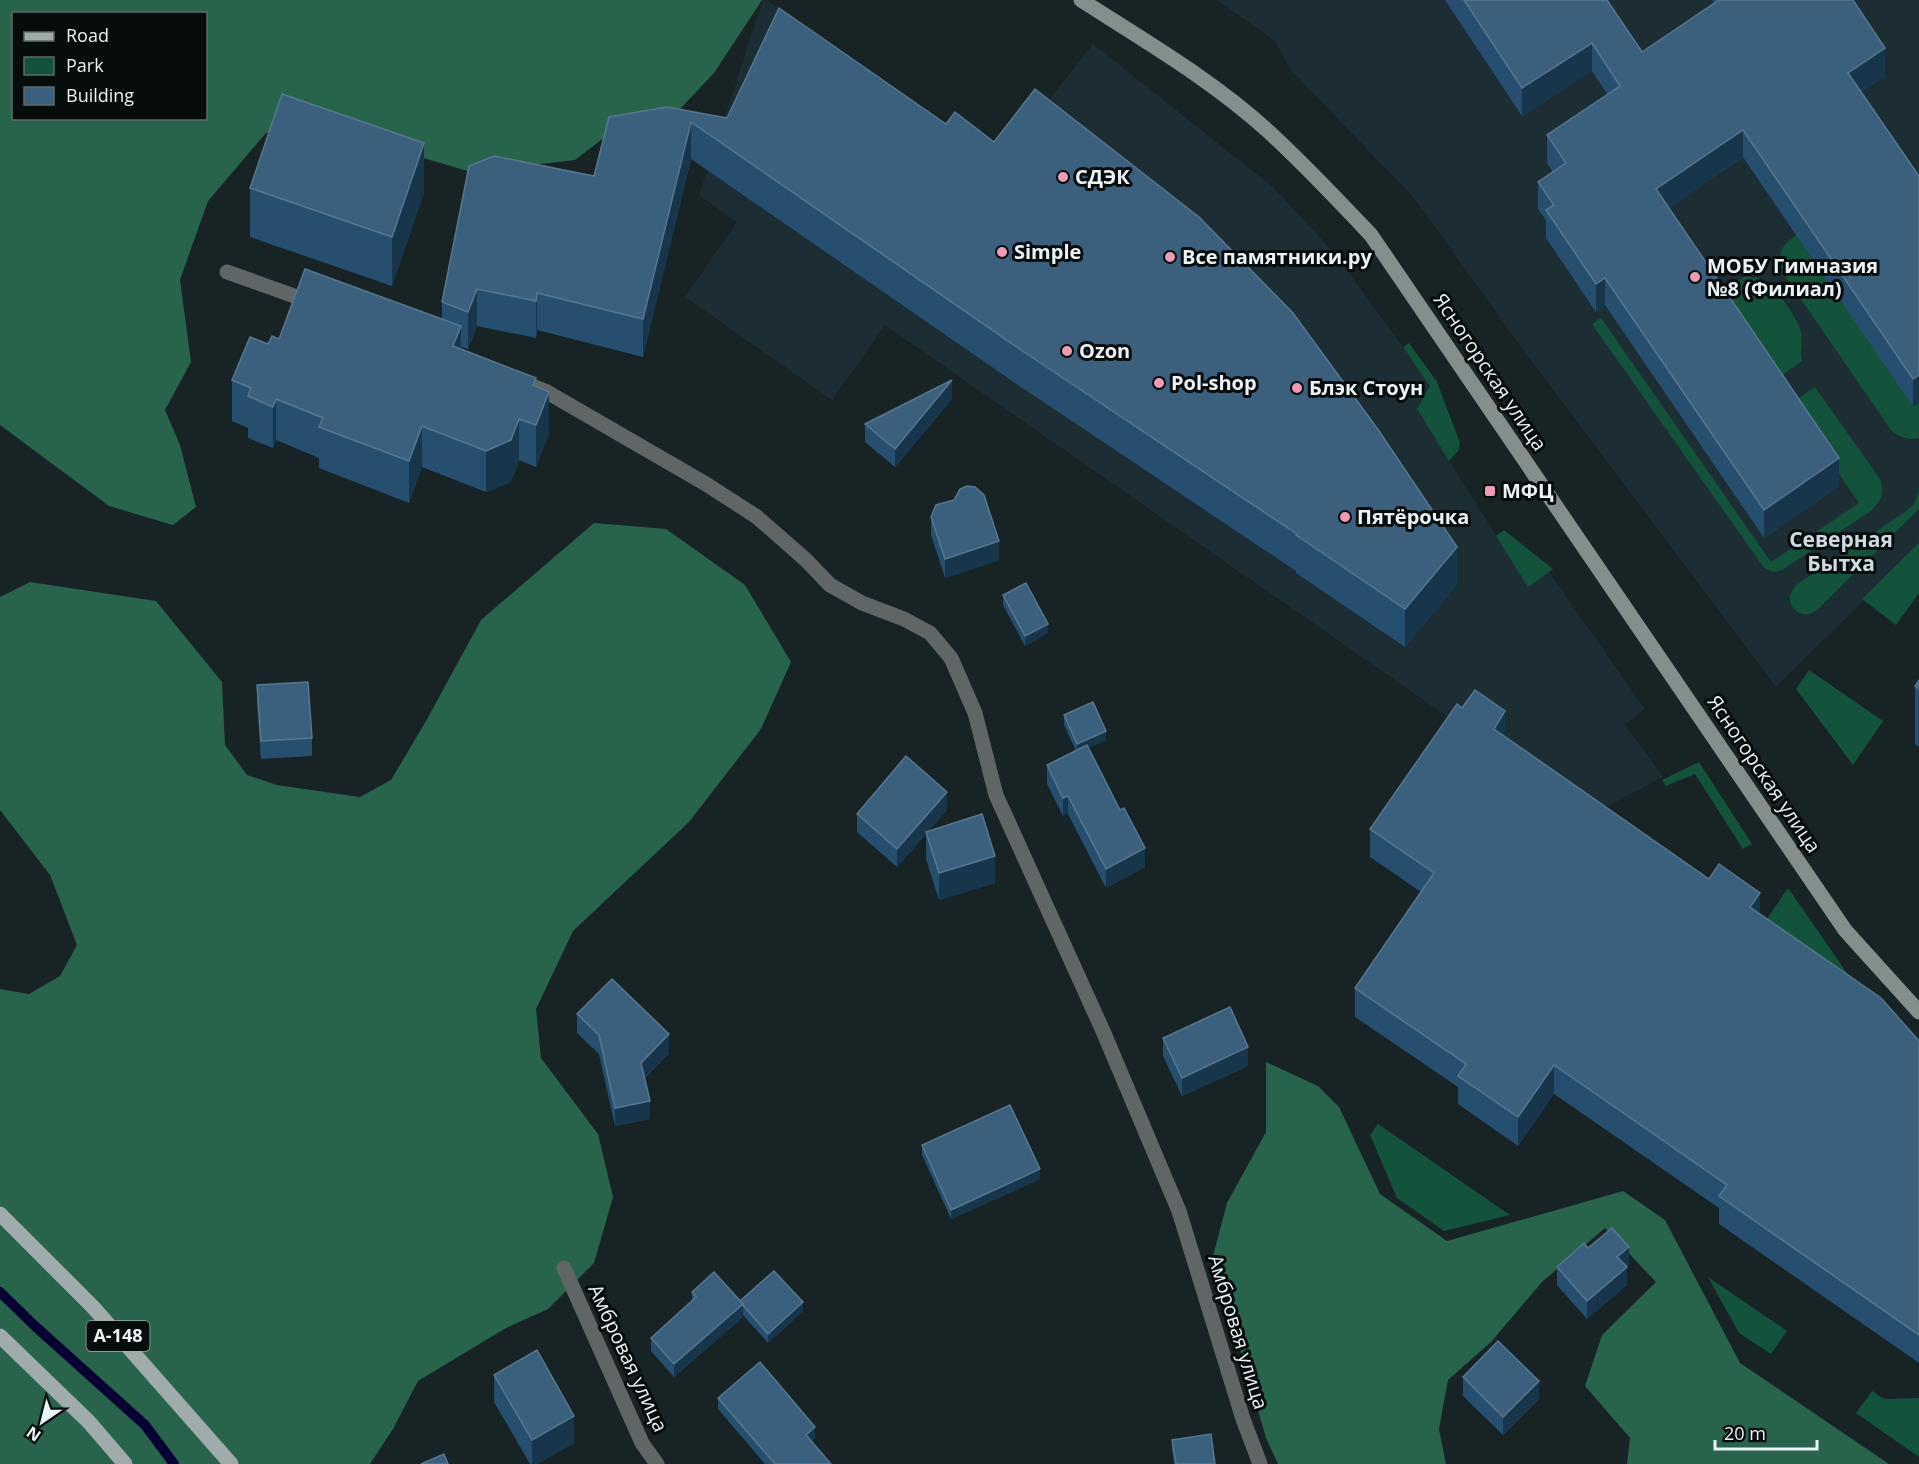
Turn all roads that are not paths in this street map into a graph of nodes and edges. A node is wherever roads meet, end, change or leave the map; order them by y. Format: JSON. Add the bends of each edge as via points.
{"nodes":[{"id":1,"x":1081,"y":0,"type":"edge"},
{"id":2,"x":227,"y":272,"type":"dead end"},
{"id":3,"x":327,"y":308,"type":"edge"},
{"id":4,"x":514,"y":378,"type":"edge"},
{"id":5,"x":1919,"y":1012,"type":"edge"},
{"id":6,"x":0,"y":1214,"type":"edge"},
{"id":7,"x":564,"y":1268,"type":"dead end"},
{"id":8,"x":0,"y":1336,"type":"edge"},
{"id":9,"x":126,"y":1464,"type":"edge"},
{"id":10,"x":231,"y":1464,"type":"edge"},
{"id":11,"x":657,"y":1464,"type":"edge"},
{"id":12,"x":1260,"y":1464,"type":"edge"}],
"edges":[{"from":1,"to":5,"type":"street","name":"Ясногорская улица","via":[[1212,86],[1268,130],[1371,236],[1845,930]]},
{"from":2,"to":3,"type":"street"},
{"from":4,"to":12,"type":"street","name":"Амбровая улица","via":[[547,392],[706,484],[757,517],[830,585],[930,633],[951,658],[975,713],[996,795],[1179,1211]]},
{"from":6,"to":10,"type":"main road","number":"А-148","via":[[93,1307]]},
{"from":7,"to":11,"type":"street","name":"Амбровая улица","via":[[642,1443]]},
{"from":8,"to":9,"type":"main road","via":[[89,1422]]}]}
